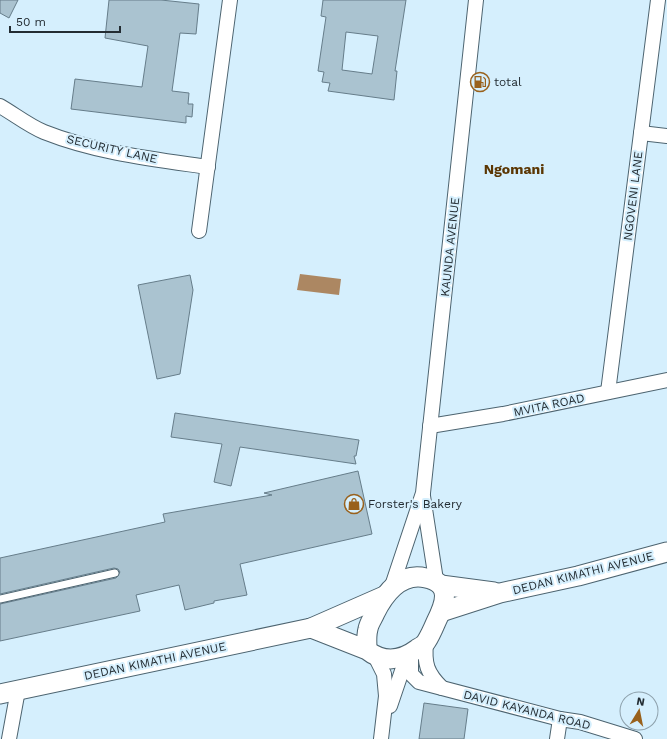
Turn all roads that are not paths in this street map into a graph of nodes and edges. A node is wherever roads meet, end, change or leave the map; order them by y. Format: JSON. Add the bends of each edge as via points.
{"nodes":[{"id":1,"x":230,"y":0,"type":"edge"},
{"id":2,"x":476,"y":0,"type":"edge"},
{"id":3,"x":658,"y":0,"type":"edge"},
{"id":4,"x":0,"y":106,"type":"edge"},
{"id":5,"x":641,"y":133,"type":"junction"},
{"id":6,"x":667,"y":136,"type":"edge"},
{"id":7,"x":208,"y":167,"type":"junction"},
{"id":8,"x":199,"y":231,"type":"dead end"},
{"id":9,"x":667,"y":380,"type":"edge"},
{"id":10,"x":608,"y":392,"type":"junction"},
{"id":11,"x":430,"y":426,"type":"junction"},
{"id":12,"x":423,"y":493,"type":"junction"},
{"id":13,"x":667,"y":552,"type":"edge"},
{"id":14,"x":115,"y":573,"type":"dead end"},
{"id":15,"x":438,"y":582,"type":"junction"},
{"id":16,"x":388,"y":591,"type":"junction"},
{"id":17,"x":500,"y":593,"type":"junction"},
{"id":18,"x":0,"y":599,"type":"edge"},
{"id":19,"x":442,"y":612,"type":"junction"},
{"id":20,"x":311,"y":628,"type":"junction"},
{"id":21,"x":415,"y":651,"type":"junction"},
{"id":22,"x":371,"y":653,"type":"junction"},
{"id":23,"x":9,"y":692,"type":"edge"},
{"id":24,"x":560,"y":719,"type":"junction"},
{"id":25,"x":384,"y":724,"type":"junction"},
{"id":26,"x":9,"y":739,"type":"edge"},
{"id":27,"x":381,"y":739,"type":"edge"},
{"id":28,"x":556,"y":739,"type":"edge"},
{"id":29,"x":635,"y":739,"type":"edge"}],
"edges":[{"from":1,"to":7,"type":"street"},
{"from":2,"to":11,"type":"street","name":"KAUNDA AVENUE"},
{"from":3,"to":5,"type":"street","name":"NGOVENI LANE"},
{"from":4,"to":7,"type":"street","name":"SECURITY LANE","via":[[43,132],[80,144],[139,158]]},
{"from":5,"to":6,"type":"street"},
{"from":5,"to":10,"type":"street","name":"NGOVENI LANE"},
{"from":7,"to":8,"type":"street"},
{"from":9,"to":10,"type":"street","name":"MVITA ROAD"},
{"from":10,"to":11,"type":"street","name":"MVITA ROAD","via":[[504,414]]},
{"from":11,"to":12,"type":"street","name":"KAUNDA AVENUE"},
{"from":12,"to":15,"type":"street"},
{"from":12,"to":16,"type":"street"},
{"from":13,"to":17,"type":"street","name":"DEDAN KIMATHI AVENUE","via":[[578,576]]},
{"from":14,"to":18,"type":"lane"},
{"from":15,"to":16,"type":"street","via":[[420,576],[405,580]]},
{"from":15,"to":17,"type":"street","name":"DEDAN KIMATHI AVENUE"},
{"from":15,"to":19,"type":"street","via":[[445,597]]},
{"from":16,"to":20,"type":"street","name":"DEDAN KIMATHI AVENUE"},
{"from":16,"to":22,"type":"street","via":[[368,627]]},
{"from":17,"to":19,"type":"street","name":"DEDAN KIMATHI AVENUE"},
{"from":19,"to":21,"type":"street"},
{"from":20,"to":22,"type":"street"},
{"from":20,"to":23,"type":"street","name":"DEDAN KIMATHI AVENUE"},
{"from":21,"to":22,"type":"street","via":[[390,660]]},
{"from":21,"to":24,"type":"street","name":"DAVID KAYANDA ROAD","via":[[431,677],[442,688]]},
{"from":21,"to":25,"type":"street"},
{"from":22,"to":25,"type":"street","via":[[384,674]]},
{"from":23,"to":26,"type":"street"},
{"from":24,"to":28,"type":"street"},
{"from":24,"to":29,"type":"street","name":"DAVID KAYANDA ROAD","via":[[580,722]]},
{"from":25,"to":27,"type":"street"}]}
